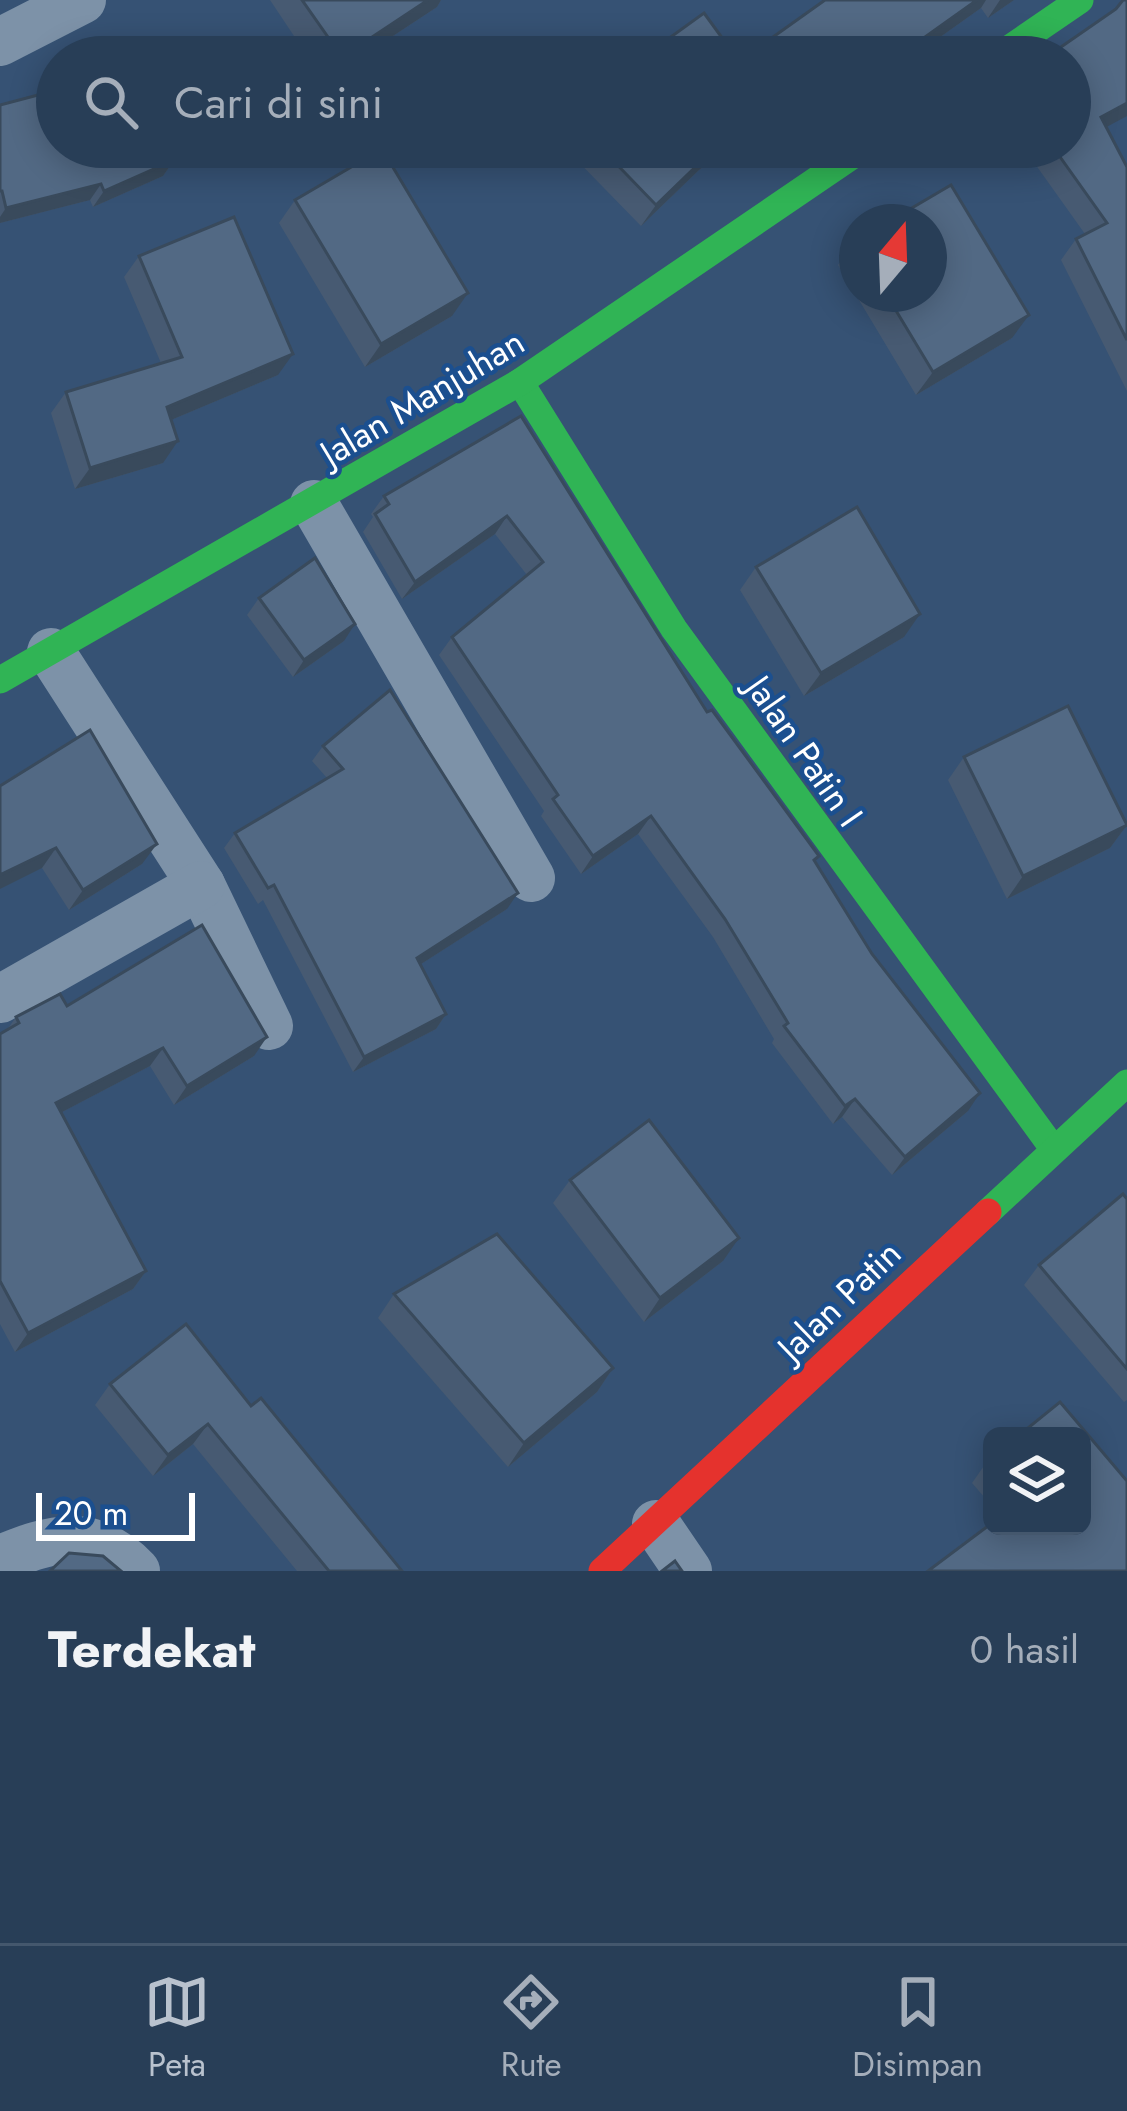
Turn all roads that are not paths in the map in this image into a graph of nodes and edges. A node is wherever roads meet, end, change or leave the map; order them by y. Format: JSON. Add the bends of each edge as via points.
{"nodes":[{"id":1,"x":82,"y":0,"type":"edge"},
{"id":2,"x":1080,"y":0,"type":"edge"},
{"id":3,"x":1028,"y":36,"type":"edge"},
{"id":4,"x":0,"y":41,"type":"edge"},
{"id":5,"x":834,"y":168,"type":"edge"},
{"id":6,"x":520,"y":382,"type":"junction"},
{"id":7,"x":314,"y":504,"type":"junction"},
{"id":8,"x":51,"y":652,"type":"junction"},
{"id":9,"x":0,"y":680,"type":"edge"},
{"id":10,"x":531,"y":878,"type":"dead end"},
{"id":11,"x":201,"y":885,"type":"junction"},
{"id":12,"x":0,"y":999,"type":"edge"},
{"id":13,"x":269,"y":1027,"type":"dead end"},
{"id":14,"x":1127,"y":1083,"type":"edge"},
{"id":15,"x":1052,"y":1148,"type":"junction"},
{"id":16,"x":656,"y":1524,"type":"junction"},
{"id":17,"x":0,"y":1559,"type":"edge"},
{"id":18,"x":136,"y":1571,"type":"edge"},
{"id":19,"x":602,"y":1571,"type":"edge"},
{"id":20,"x":688,"y":1571,"type":"edge"}],
"edges":[{"from":1,"to":4,"type":"street"},
{"from":2,"to":3,"type":"street"},
{"from":5,"to":6,"type":"street","name":"Jalan Manjuhan"},
{"from":6,"to":7,"type":"street","name":"Jalan Manjuhan"},
{"from":6,"to":15,"type":"street","name":"Jalan Patin I","via":[[674,628]]},
{"from":7,"to":8,"type":"street","name":"Jalan Manjuhan"},
{"from":7,"to":10,"type":"street"},
{"from":8,"to":9,"type":"street","name":"Jalan Manjuhan"},
{"from":8,"to":11,"type":"street"},
{"from":11,"to":12,"type":"street"},
{"from":11,"to":13,"type":"street"},
{"from":14,"to":15,"type":"street","name":"Jalan Patin"},
{"from":15,"to":16,"type":"street","name":"Jalan Patin"},
{"from":16,"to":19,"type":"street","name":"Jalan Patin"},
{"from":16,"to":20,"type":"street"},
{"from":17,"to":18,"type":"street","via":[[66,1536],[122,1557]]}]}
